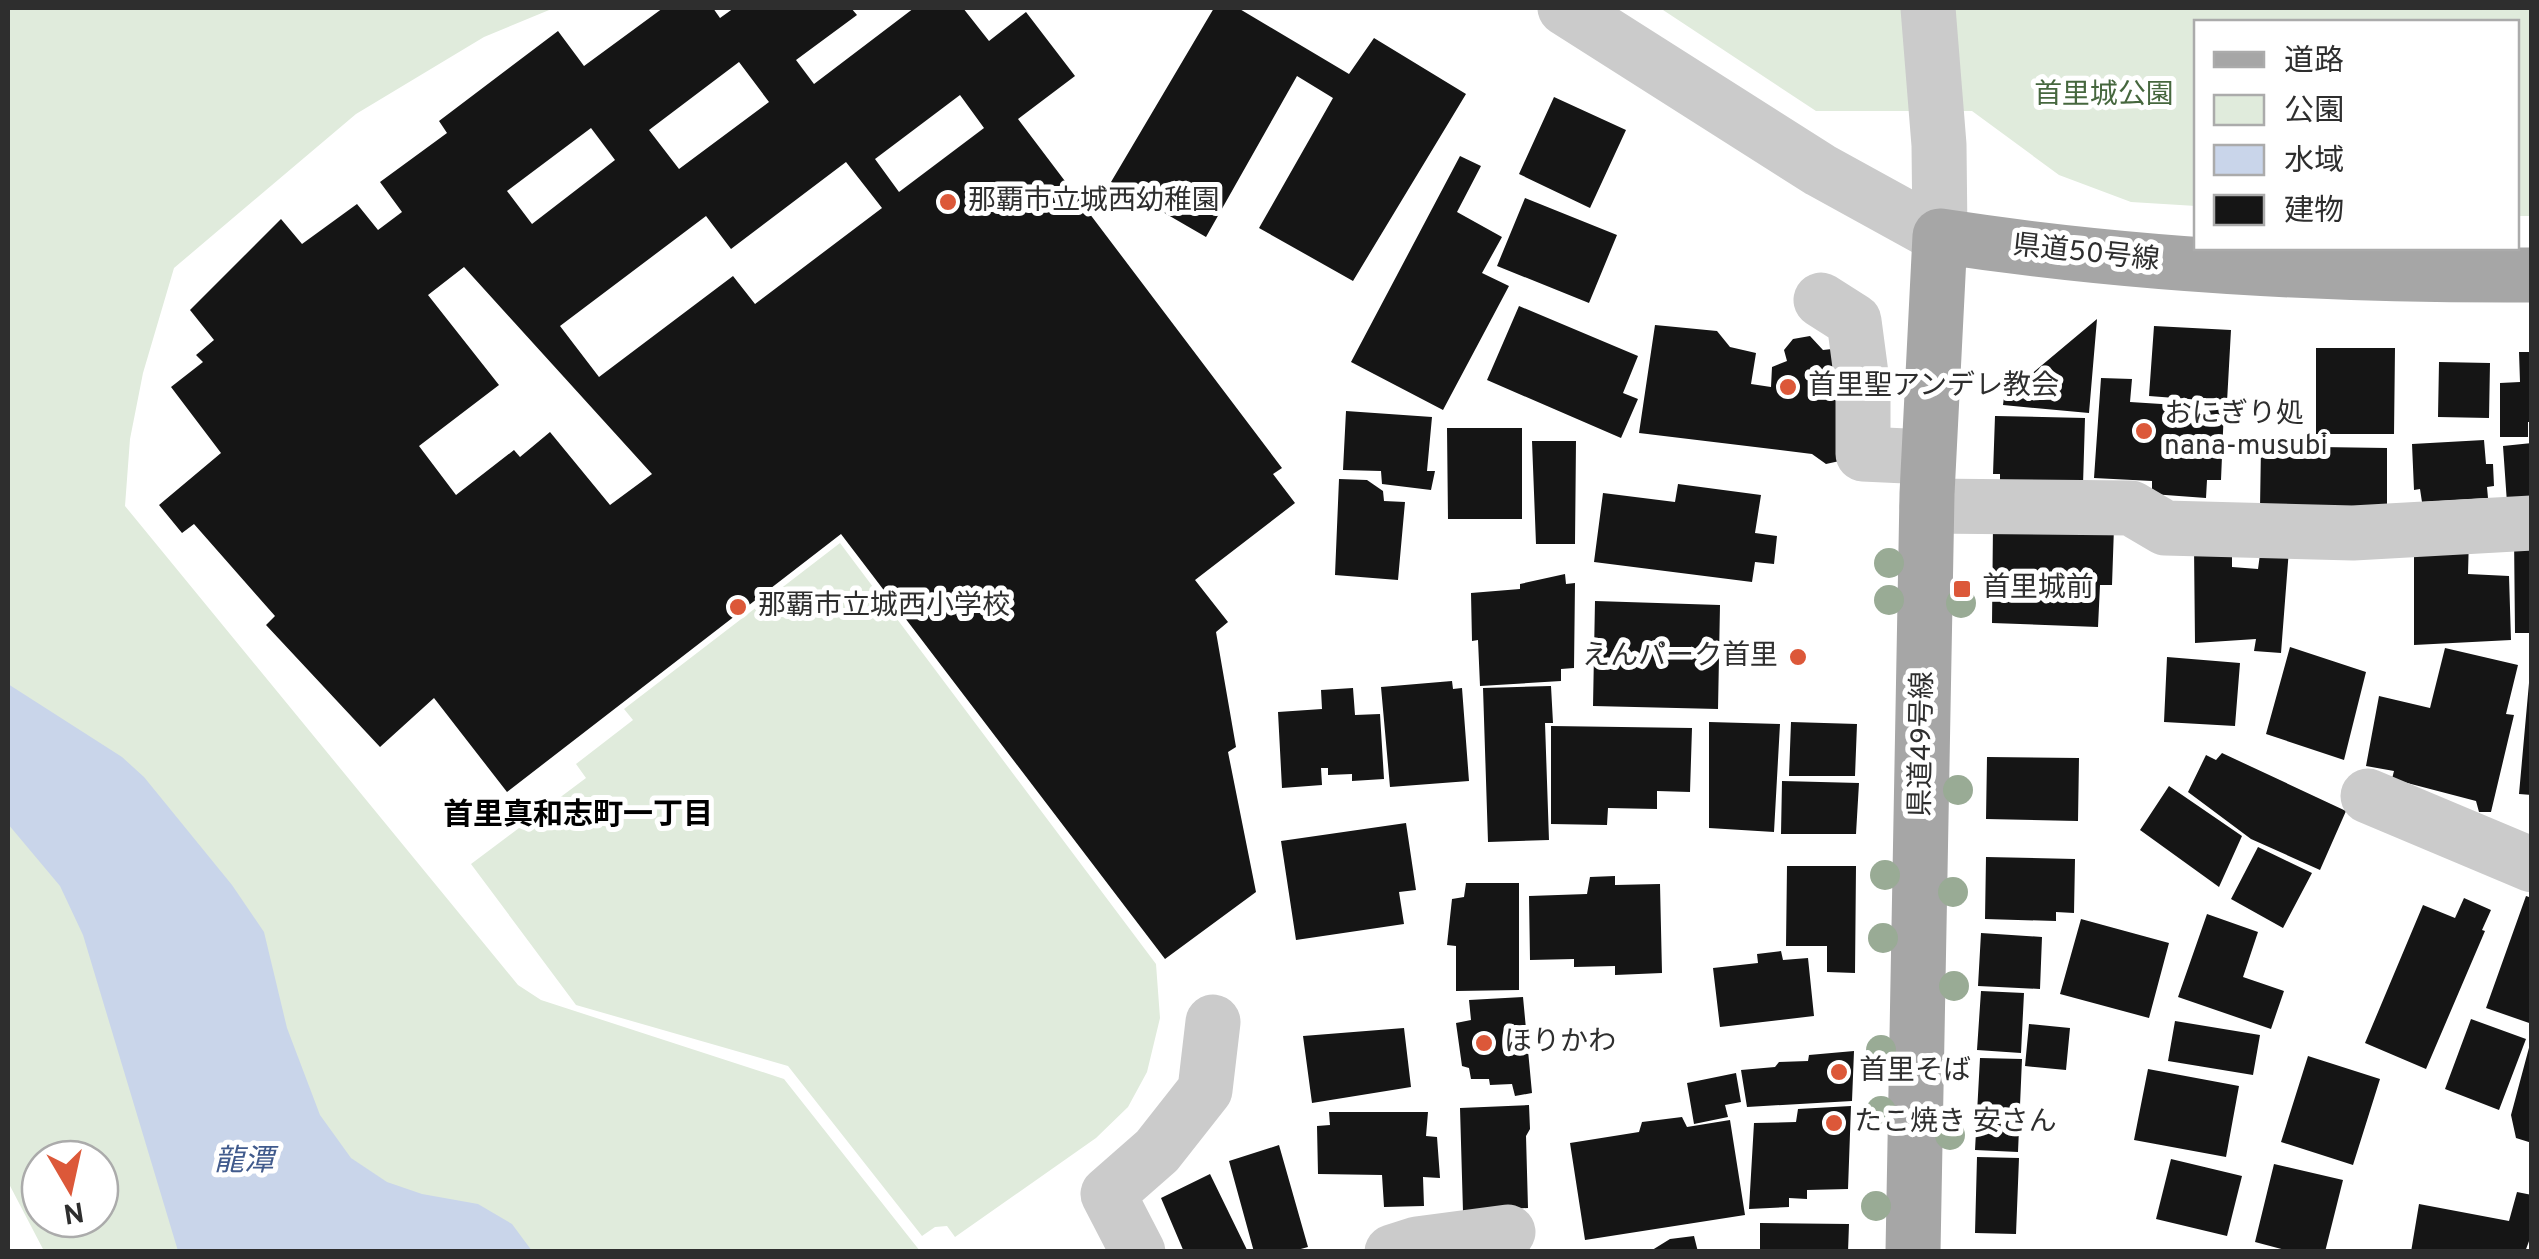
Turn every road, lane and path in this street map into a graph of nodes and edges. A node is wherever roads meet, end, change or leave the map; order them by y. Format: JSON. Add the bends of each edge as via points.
{"nodes":[{"id":1,"x":1565,"y":8,"type":"edge"},
{"id":2,"x":1928,"y":8,"type":"edge"},
{"id":3,"x":1940,"y":236,"type":"junction"},
{"id":4,"x":2532,"y":275,"type":"edge"},
{"id":5,"x":1821,"y":300,"type":"dead end"},
{"id":6,"x":1928,"y":486,"type":"junction"},
{"id":7,"x":2532,"y":523,"type":"edge"},
{"id":8,"x":2368,"y":796,"type":"dead end"},
{"id":9,"x":2532,"y":865,"type":"edge"},
{"id":10,"x":1213,"y":1022,"type":"dead end"},
{"id":11,"x":1508,"y":1232,"type":"dead end"},
{"id":12,"x":1138,"y":1252,"type":"edge"},
{"id":13,"x":1392,"y":1252,"type":"edge"},
{"id":14,"x":1913,"y":1252,"type":"edge"}],
"edges":[{"from":1,"to":3,"type":"street","via":[[1820,170]]},
{"from":2,"to":3,"type":"street"},
{"from":3,"to":4,"type":"main road","name":"県道50号線","via":[[2248,269]]},
{"from":3,"to":6,"type":"main road","name":"県道49号線"},
{"from":5,"to":6,"type":"street","via":[[1854,321],[1870,474]]},
{"from":6,"to":7,"type":"street","via":[[2132,508],[2165,528],[2353,533]]},
{"from":6,"to":14,"type":"main road","name":"県道49号線"},
{"from":8,"to":9,"type":"street"},
{"from":10,"to":12,"type":"street","via":[[1205,1090],[1157,1151],[1108,1194]]},
{"from":11,"to":13,"type":"street"}]}
